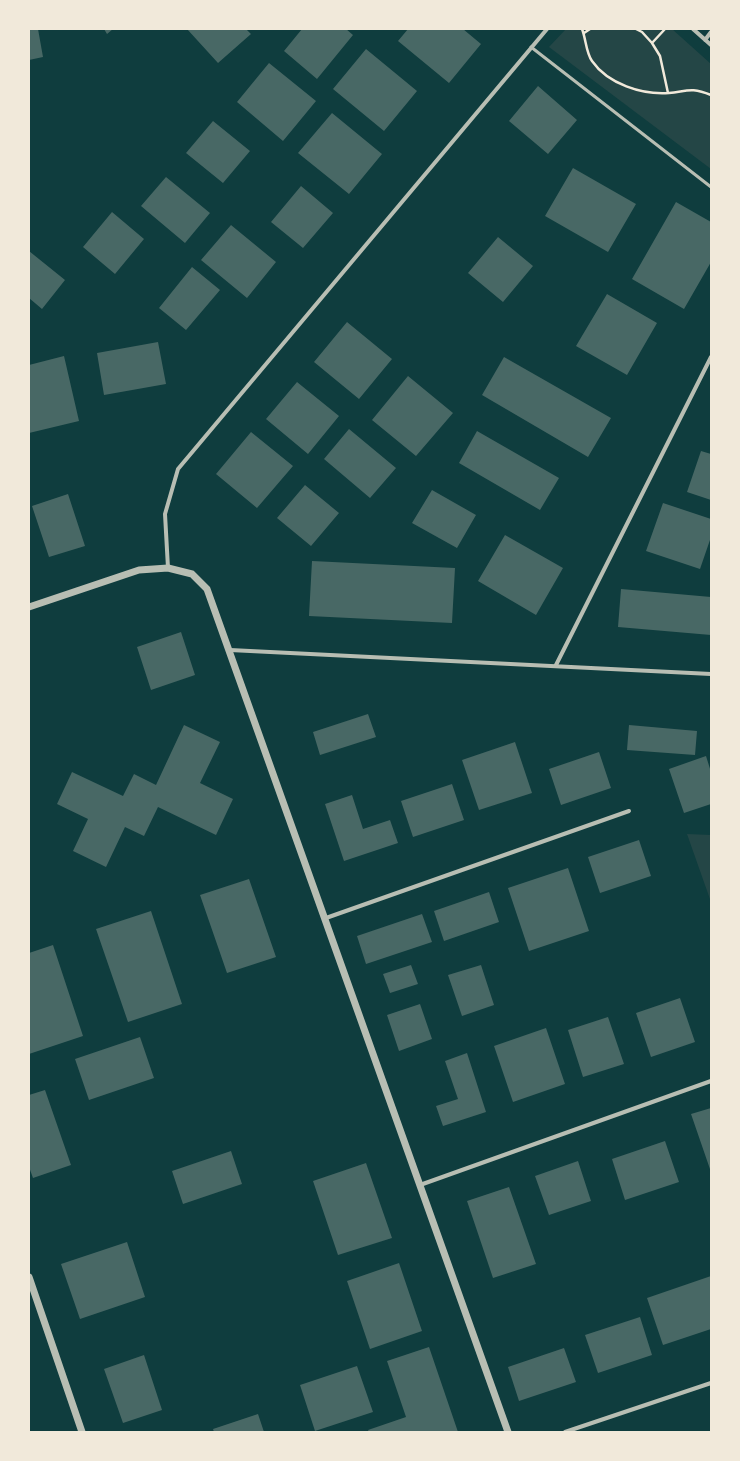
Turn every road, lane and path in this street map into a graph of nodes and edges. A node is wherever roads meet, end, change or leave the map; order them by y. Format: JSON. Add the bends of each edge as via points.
{"nodes":[{"id":1,"x":547,"y":29,"type":"edge"},
{"id":2,"x":582,"y":29,"type":"edge"},
{"id":3,"x":590,"y":29,"type":"edge"},
{"id":4,"x":636,"y":29,"type":"edge"},
{"id":5,"x":664,"y":29,"type":"edge"},
{"id":6,"x":693,"y":29,"type":"edge"},
{"id":7,"x":711,"y":32,"type":"edge"},
{"id":8,"x":584,"y":33,"type":"junction"},
{"id":9,"x":705,"y":40,"type":"junction"},
{"id":10,"x":652,"y":43,"type":"junction"},
{"id":11,"x":711,"y":45,"type":"edge"},
{"id":12,"x":531,"y":47,"type":"junction"},
{"id":13,"x":668,"y":93,"type":"junction"},
{"id":14,"x":711,"y":95,"type":"edge"},
{"id":15,"x":711,"y":187,"type":"edge"},
{"id":16,"x":711,"y":357,"type":"edge"},
{"id":17,"x":168,"y":568,"type":"junction"},
{"id":18,"x":29,"y":607,"type":"edge"},
{"id":19,"x":230,"y":650,"type":"junction"},
{"id":20,"x":556,"y":666,"type":"junction"},
{"id":21,"x":711,"y":674,"type":"edge"},
{"id":22,"x":629,"y":811,"type":"dead end"},
{"id":23,"x":326,"y":918,"type":"junction"},
{"id":24,"x":711,"y":1081,"type":"edge"},
{"id":25,"x":420,"y":1185,"type":"junction"},
{"id":26,"x":29,"y":1277,"type":"edge"},
{"id":27,"x":711,"y":1383,"type":"edge"},
{"id":28,"x":82,"y":1432,"type":"edge"},
{"id":29,"x":508,"y":1432,"type":"edge"},
{"id":30,"x":565,"y":1432,"type":"edge"}],
"edges":[{"from":1,"to":12,"type":"street"},
{"from":2,"to":8,"type":"path"},
{"from":3,"to":8,"type":"path"},
{"from":4,"to":10,"type":"path"},
{"from":5,"to":10,"type":"path"},
{"from":6,"to":9,"type":"street"},
{"from":7,"to":9,"type":"street"},
{"from":8,"to":13,"type":"path","via":[[591,60],[605,74],[621,85]]},
{"from":9,"to":11,"type":"street"},
{"from":10,"to":13,"type":"path","via":[[660,56]]},
{"from":12,"to":15,"type":"lane"},
{"from":12,"to":17,"type":"street","via":[[178,469],[165,514]]},
{"from":13,"to":14,"type":"path","via":[[690,89]]},
{"from":16,"to":20,"type":"street"},
{"from":17,"to":18,"type":"street","via":[[139,570]]},
{"from":17,"to":19,"type":"street","via":[[192,574],[207,590]]},
{"from":19,"to":20,"type":"street"},
{"from":19,"to":23,"type":"street"},
{"from":20,"to":21,"type":"street"},
{"from":22,"to":23,"type":"street"},
{"from":23,"to":25,"type":"street"},
{"from":24,"to":25,"type":"street"},
{"from":25,"to":29,"type":"street"},
{"from":26,"to":28,"type":"street"},
{"from":27,"to":30,"type":"street"}]}
